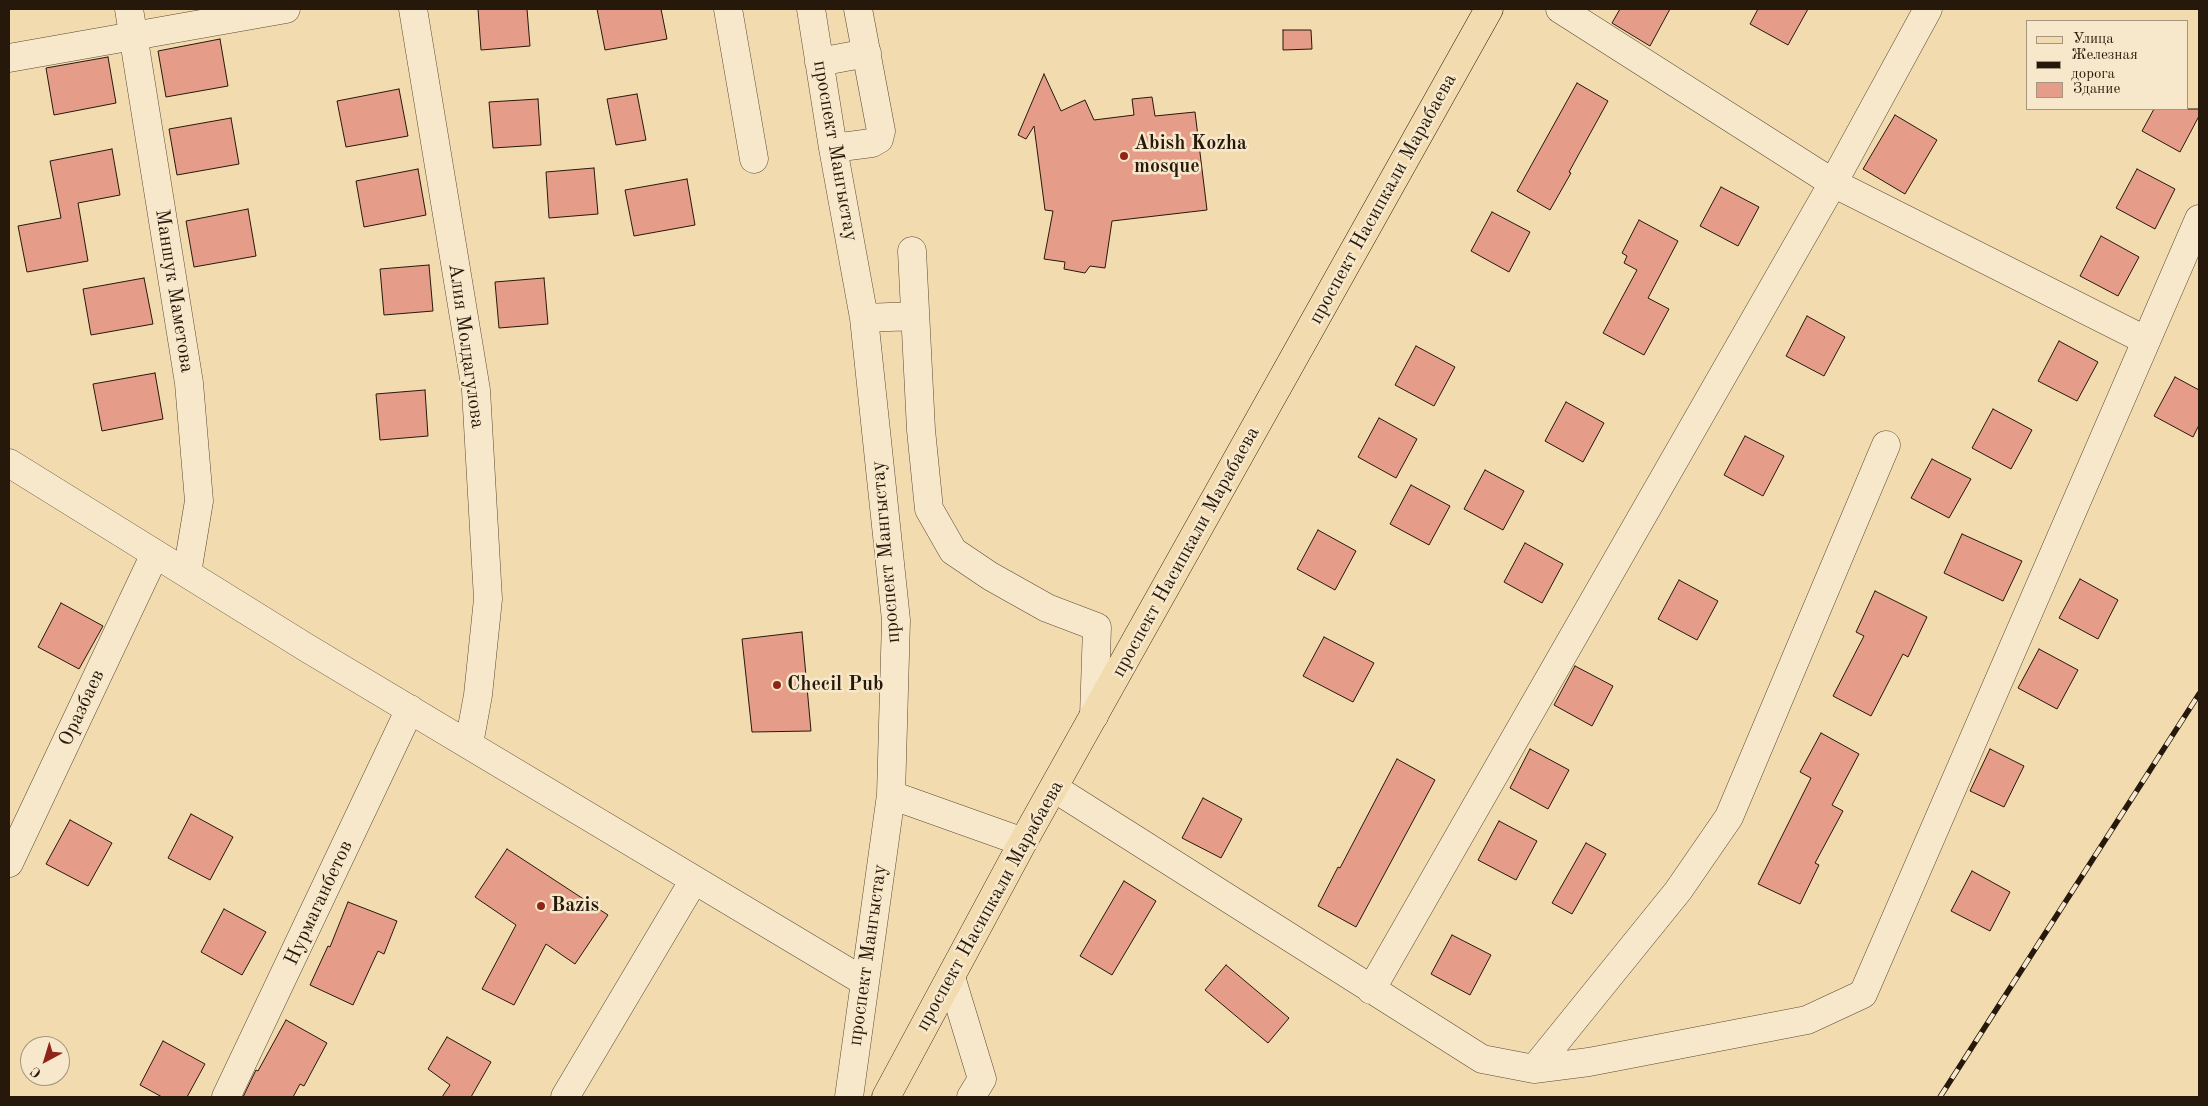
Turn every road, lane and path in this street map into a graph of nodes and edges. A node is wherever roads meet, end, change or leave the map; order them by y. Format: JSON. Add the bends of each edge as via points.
{"nodes":[{"id":1,"x":128,"y":9,"type":"edge"},
{"id":2,"x":286,"y":9,"type":"edge"},
{"id":3,"x":413,"y":9,"type":"edge"},
{"id":4,"x":728,"y":9,"type":"edge"},
{"id":5,"x":811,"y":9,"type":"edge"},
{"id":6,"x":858,"y":9,"type":"edge"},
{"id":7,"x":1489,"y":9,"type":"edge"},
{"id":8,"x":1560,"y":9,"type":"edge"},
{"id":9,"x":1928,"y":9,"type":"edge"},
{"id":10,"x":133,"y":37,"type":"junction"},
{"id":11,"x":866,"y":53,"type":"junction"},
{"id":12,"x":9,"y":58,"type":"edge"},
{"id":13,"x":819,"y":62,"type":"junction"},
{"id":14,"x":832,"y":148,"type":"junction"},
{"id":15,"x":754,"y":159,"type":"dead end"},
{"id":16,"x":1833,"y":183,"type":"junction"},
{"id":17,"x":2199,"y":219,"type":"edge"},
{"id":18,"x":912,"y":251,"type":"dead end"},
{"id":19,"x":915,"y":316,"type":"junction"},
{"id":20,"x":864,"y":318,"type":"junction"},
{"id":21,"x":2145,"y":340,"type":"junction"},
{"id":22,"x":1886,"y":445,"type":"dead end"},
{"id":23,"x":9,"y":463,"type":"edge"},
{"id":24,"x":155,"y":554,"type":"junction"},
{"id":25,"x":187,"y":573,"type":"junction"},
{"id":26,"x":410,"y":709,"type":"junction"},
{"id":27,"x":1094,"y":716,"type":"junction"},
{"id":28,"x":470,"y":744,"type":"junction"},
{"id":29,"x":1054,"y":788,"type":"junction"},
{"id":30,"x":890,"y":795,"type":"junction"},
{"id":31,"x":1023,"y":842,"type":"junction"},
{"id":32,"x":9,"y":863,"type":"edge"},
{"id":33,"x":694,"y":880,"type":"junction"},
{"id":34,"x":950,"y":977,"type":"junction"},
{"id":35,"x":865,"y":982,"type":"junction"},
{"id":36,"x":1372,"y":990,"type":"junction"},
{"id":37,"x":1534,"y":1069,"type":"junction"},
{"id":38,"x":226,"y":1097,"type":"edge"},
{"id":39,"x":565,"y":1097,"type":"edge"},
{"id":40,"x":849,"y":1097,"type":"edge"},
{"id":41,"x":886,"y":1097,"type":"edge"},
{"id":42,"x":971,"y":1097,"type":"edge"}],
"edges":[{"from":1,"to":10,"type":"street","name":"Маншук Маметова"},
{"from":2,"to":10,"type":"street"},
{"from":3,"to":28,"type":"street","name":"Алия Молдагулова","via":[[476,390],[488,598]]},
{"from":4,"to":15,"type":"street"},
{"from":5,"to":13,"type":"street","name":"проспект Мангыстау"},
{"from":6,"to":11,"type":"street"},
{"from":7,"to":27,"type":"main road","name":"проспект Насипкали Марабаева"},
{"from":8,"to":16,"type":"street"},
{"from":9,"to":16,"type":"street"},
{"from":10,"to":12,"type":"street"},
{"from":10,"to":25,"type":"street","name":"Маншук Маметова","via":[[189,382],[199,501]]},
{"from":11,"to":13,"type":"street"},
{"from":11,"to":14,"type":"street","via":[[881,132],[879,139],[872,143]]},
{"from":13,"to":14,"type":"street","name":"проспект Мангыстау"},
{"from":14,"to":20,"type":"street","name":"проспект Мангыстау"},
{"from":16,"to":21,"type":"street"},
{"from":16,"to":36,"type":"street"},
{"from":17,"to":21,"type":"street"},
{"from":18,"to":19,"type":"street"},
{"from":19,"to":20,"type":"street"},
{"from":19,"to":27,"type":"street","via":[[929,509],[953,551],[1048,608],[1097,627]]},
{"from":20,"to":30,"type":"street","name":"проспект Мангыстау","via":[[896,620]]},
{"from":21,"to":37,"type":"street","via":[[1863,994],[1806,1020],[1590,1062]]},
{"from":22,"to":37,"type":"street","via":[[1729,817],[1678,891]]},
{"from":23,"to":24,"type":"street"},
{"from":24,"to":25,"type":"street"},
{"from":24,"to":32,"type":"street","name":"Оразбаев"},
{"from":25,"to":26,"type":"street"},
{"from":26,"to":28,"type":"street"},
{"from":26,"to":38,"type":"street","name":"Нурмаганбетов"},
{"from":27,"to":29,"type":"main road","name":"проспект Насипкали Марабаева"},
{"from":28,"to":33,"type":"street"},
{"from":29,"to":31,"type":"main road","name":"проспект Насипкали Марабаева"},
{"from":29,"to":36,"type":"street"},
{"from":30,"to":31,"type":"street"},
{"from":30,"to":35,"type":"street","name":"проспект Мангыстау"},
{"from":31,"to":34,"type":"main road","name":"проспект Насипкали Марабаева"},
{"from":33,"to":35,"type":"street"},
{"from":33,"to":39,"type":"street"},
{"from":34,"to":41,"type":"main road","name":"проспект Насипкали Марабаева"},
{"from":34,"to":42,"type":"street","via":[[982,1079]]},
{"from":35,"to":40,"type":"street","name":"проспект Мангыстау"},
{"from":36,"to":37,"type":"street","via":[[1482,1059]]}]}
